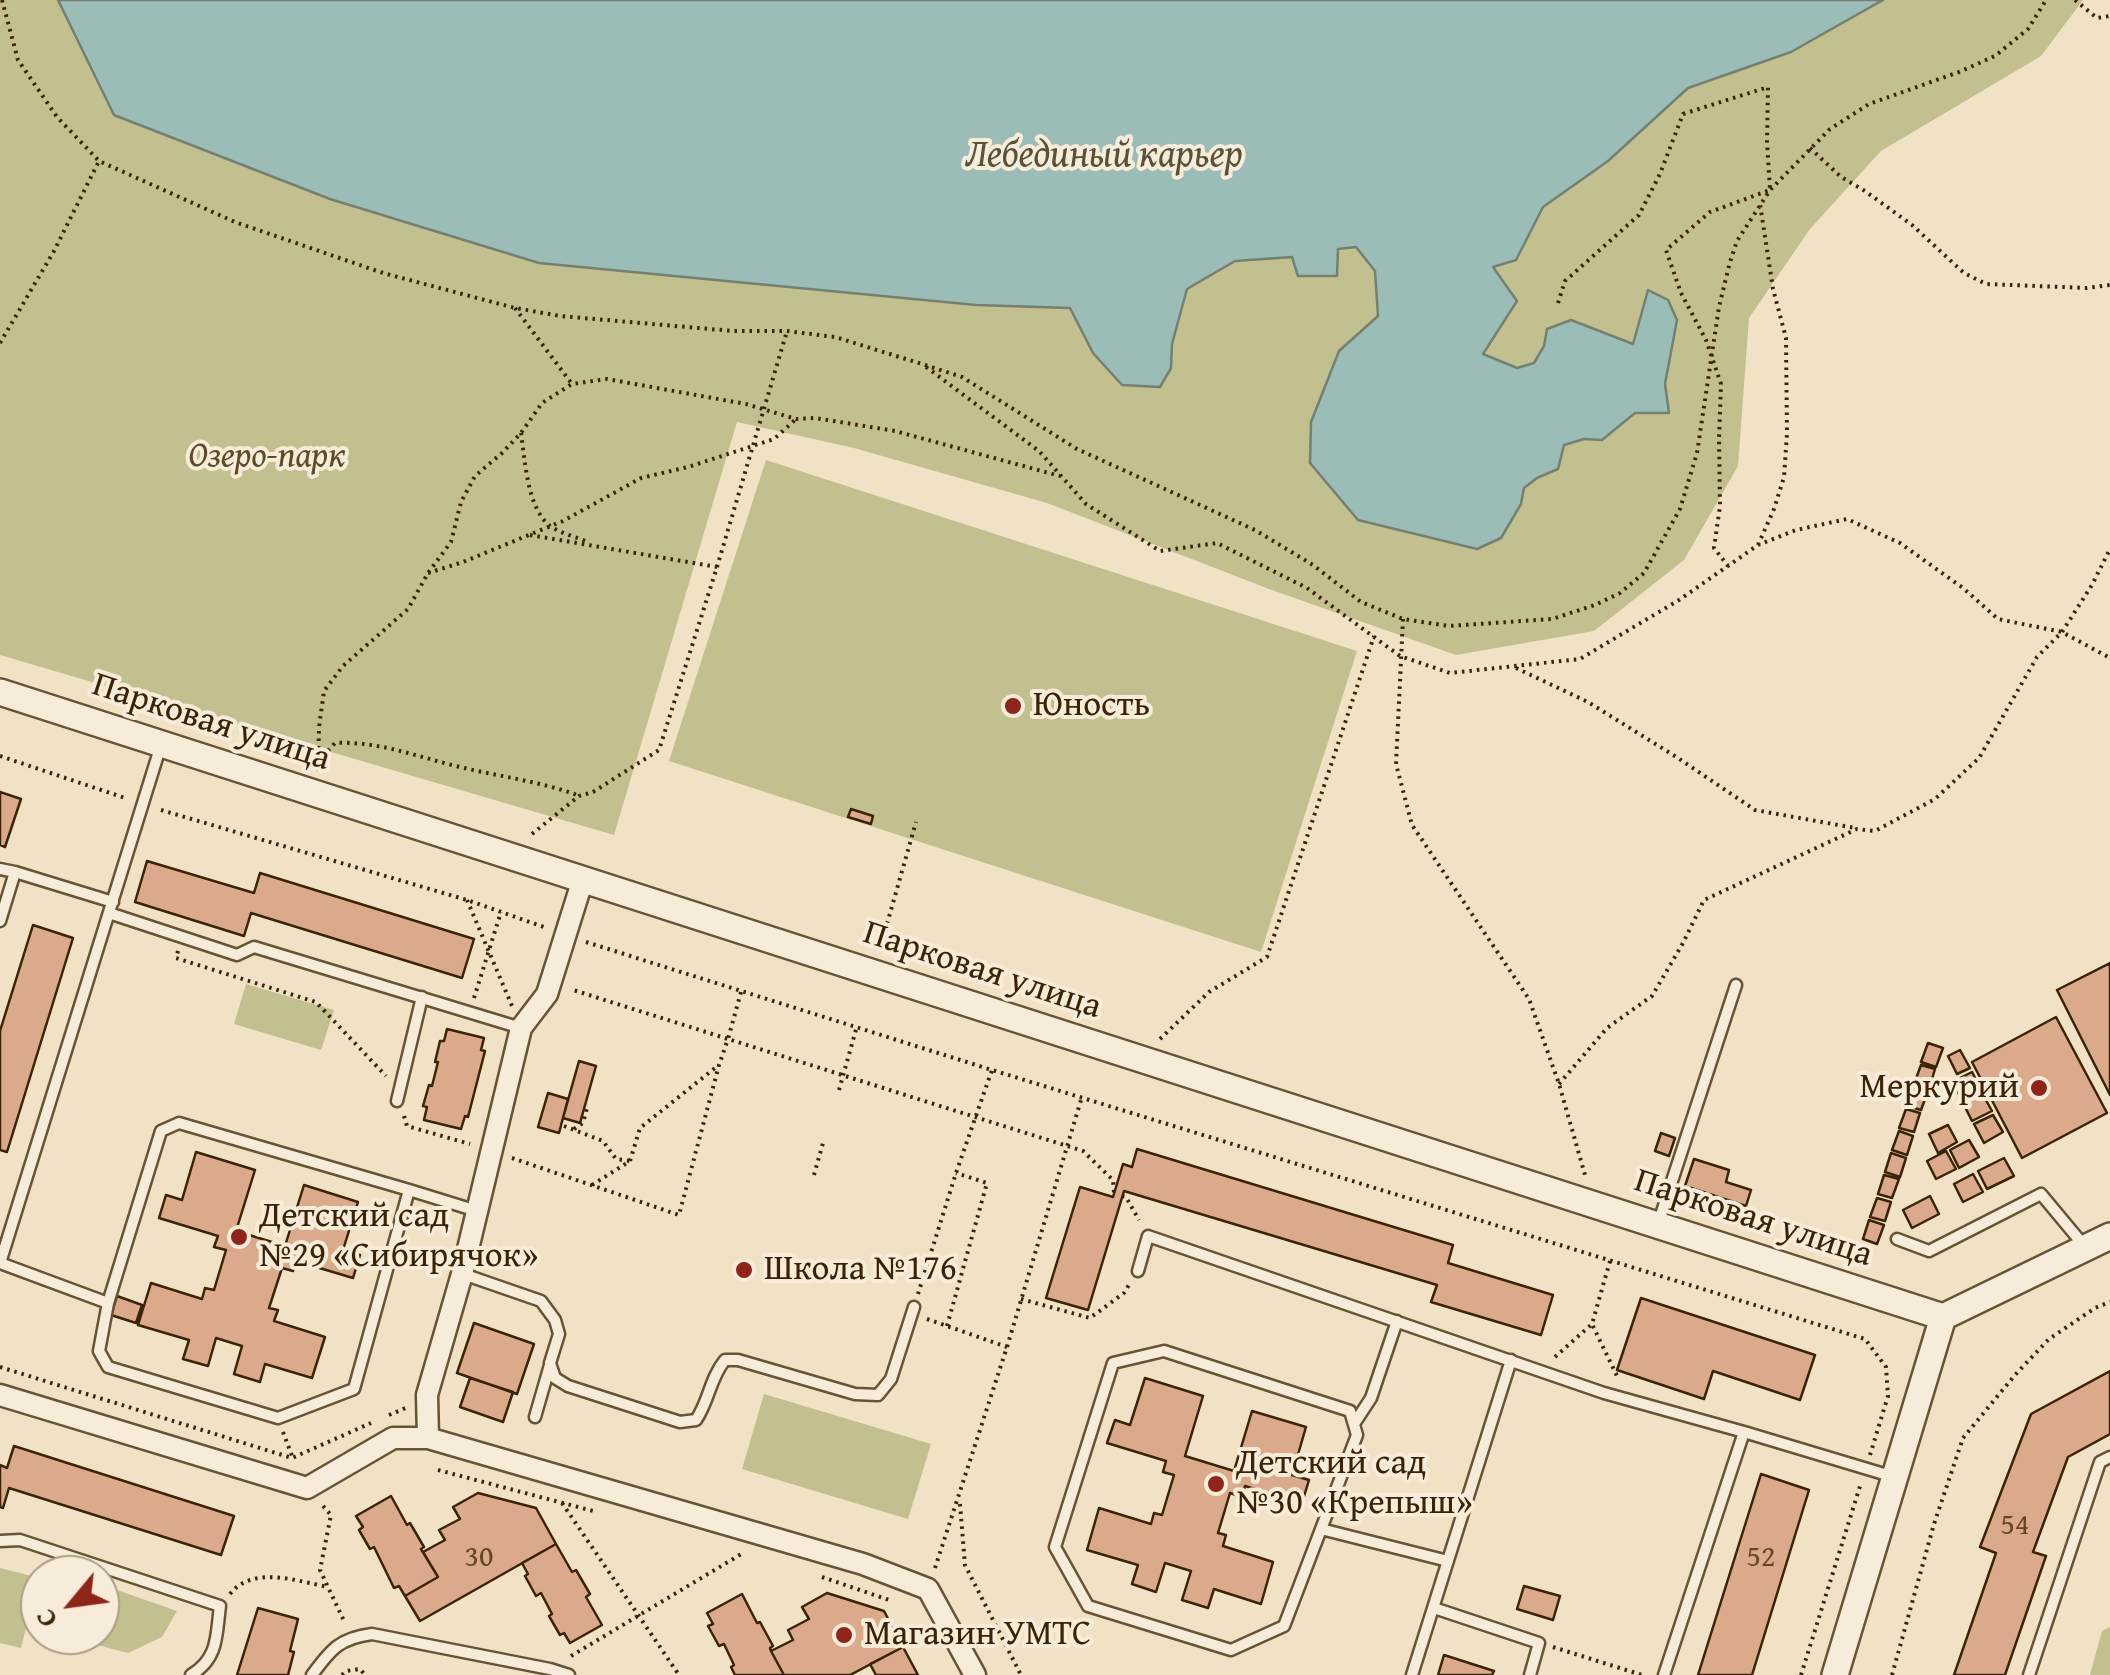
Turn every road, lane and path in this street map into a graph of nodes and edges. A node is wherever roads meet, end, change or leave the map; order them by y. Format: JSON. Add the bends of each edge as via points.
{"nodes":[{"id":1,"x":2,"y":0,"type":"edge"},
{"id":2,"x":2046,"y":0,"type":"edge"},
{"id":3,"x":2075,"y":0,"type":"edge"},
{"id":4,"x":2110,"y":16,"type":"edge"},
{"id":5,"x":1810,"y":148,"type":"junction"},
{"id":6,"x":99,"y":162,"type":"junction"},
{"id":7,"x":1770,"y":190,"type":"junction"},
{"id":8,"x":1760,"y":204,"type":"junction"},
{"id":9,"x":2110,"y":285,"type":"edge"},
{"id":10,"x":1558,"y":303,"type":"dead end"},
{"id":11,"x":514,"y":308,"type":"junction"},
{"id":12,"x":788,"y":331,"type":"junction"},
{"id":13,"x":0,"y":343,"type":"edge"},
{"id":14,"x":1712,"y":360,"type":"junction"},
{"id":15,"x":922,"y":364,"type":"junction"},
{"id":16,"x":572,"y":384,"type":"junction"},
{"id":17,"x":763,"y":411,"type":"junction"},
{"id":18,"x":796,"y":420,"type":"junction"},
{"id":19,"x":522,"y":433,"type":"junction"},
{"id":20,"x":752,"y":446,"type":"junction"},
{"id":21,"x":1060,"y":476,"type":"junction"},
{"id":22,"x":550,"y":526,"type":"junction"},
{"id":23,"x":528,"y":535,"type":"junction"},
{"id":24,"x":592,"y":544,"type":"junction"},
{"id":25,"x":1758,"y":545,"type":"junction"},
{"id":26,"x":2110,"y":549,"type":"edge"},
{"id":27,"x":1728,"y":566,"type":"junction"},
{"id":28,"x":717,"y":567,"type":"junction"},
{"id":29,"x":428,"y":573,"type":"junction"},
{"id":30,"x":1403,"y":619,"type":"junction"},
{"id":31,"x":2062,"y":632,"type":"junction"},
{"id":32,"x":1374,"y":636,"type":"junction"},
{"id":33,"x":1400,"y":656,"type":"junction"},
{"id":34,"x":2110,"y":658,"type":"edge"},
{"id":35,"x":1512,"y":666,"type":"junction"},
{"id":36,"x":0,"y":692,"type":"edge"},
{"id":37,"x":161,"y":744,"type":"junction"},
{"id":38,"x":0,"y":756,"type":"edge"},
{"id":39,"x":318,"y":762,"type":"junction"},
{"id":40,"x":318,"y":794,"type":"junction"},
{"id":41,"x":580,"y":796,"type":"junction"},
{"id":42,"x":143,"y":804,"type":"junction"},
{"id":43,"x":916,"y":822,"type":"dead end"},
{"id":44,"x":1857,"y":828,"type":"junction"},
{"id":45,"x":532,"y":834,"type":"dead end"},
{"id":46,"x":0,"y":868,"type":"edge"},
{"id":47,"x":15,"y":872,"type":"junction"},
{"id":48,"x":582,"y":880,"type":"junction"},
{"id":49,"x":467,"y":900,"type":"junction"},
{"id":50,"x":111,"y":908,"type":"junction"},
{"id":51,"x":502,"y":911,"type":"junction"},
{"id":52,"x":0,"y":920,"type":"edge"},
{"id":53,"x":885,"y":931,"type":"dead end"},
{"id":54,"x":565,"y":935,"type":"junction"},
{"id":55,"x":182,"y":937,"type":"junction"},
{"id":56,"x":488,"y":951,"type":"junction"},
{"id":57,"x":550,"y":982,"type":"junction"},
{"id":58,"x":1736,"y":985,"type":"dead end"},
{"id":59,"x":741,"y":992,"type":"junction"},
{"id":60,"x":422,"y":997,"type":"junction"},
{"id":61,"x":470,"y":1012,"type":"junction"},
{"id":62,"x":858,"y":1026,"type":"junction"},
{"id":63,"x":521,"y":1028,"type":"junction"},
{"id":64,"x":728,"y":1039,"type":"junction"},
{"id":65,"x":1151,"y":1062,"type":"junction"},
{"id":66,"x":718,"y":1065,"type":"junction"},
{"id":67,"x":992,"y":1070,"type":"junction"},
{"id":68,"x":843,"y":1076,"type":"junction"},
{"id":69,"x":1559,"y":1084,"type":"junction"},
{"id":70,"x":839,"y":1090,"type":"dead end"},
{"id":71,"x":1081,"y":1098,"type":"junction"},
{"id":72,"x":398,"y":1100,"type":"junction"},
{"id":73,"x":588,"y":1108,"type":"dead end"},
{"id":74,"x":976,"y":1118,"type":"junction"},
{"id":75,"x":564,"y":1126,"type":"dead end"},
{"id":76,"x":574,"y":1129,"type":"junction"},
{"id":77,"x":824,"y":1143,"type":"dead end"},
{"id":78,"x":1066,"y":1146,"type":"junction"},
{"id":79,"x":492,"y":1152,"type":"junction"},
{"id":80,"x":630,"y":1161,"type":"junction"},
{"id":81,"x":956,"y":1172,"type":"junction"},
{"id":82,"x":814,"y":1175,"type":"dead end"},
{"id":83,"x":592,"y":1185,"type":"junction"},
{"id":84,"x":410,"y":1190,"type":"junction"},
{"id":85,"x":1114,"y":1193,"type":"dead end"},
{"id":86,"x":1122,"y":1196,"type":"dead end"},
{"id":87,"x":1592,"y":1204,"type":"junction"},
{"id":88,"x":478,"y":1211,"type":"junction"},
{"id":89,"x":1658,"y":1225,"type":"junction"},
{"id":90,"x":1148,"y":1236,"type":"junction"},
{"id":91,"x":2110,"y":1236,"type":"edge"},
{"id":92,"x":1897,"y":1239,"type":"dead end"},
{"id":93,"x":2086,"y":1248,"type":"junction"},
{"id":94,"x":1610,"y":1261,"type":"junction"},
{"id":95,"x":1138,"y":1271,"type":"joint"},
{"id":96,"x":462,"y":1274,"type":"junction"},
{"id":97,"x":1021,"y":1299,"type":"junction"},
{"id":98,"x":2110,"y":1302,"type":"edge"},
{"id":99,"x":108,"y":1303,"type":"junction"},
{"id":100,"x":913,"y":1310,"type":"junction"},
{"id":101,"x":1942,"y":1316,"type":"junction"},
{"id":102,"x":1397,"y":1321,"type":"junction"},
{"id":103,"x":1592,"y":1324,"type":"junction"},
{"id":104,"x":947,"y":1326,"type":"junction"},
{"id":105,"x":1007,"y":1347,"type":"junction"},
{"id":106,"x":1512,"y":1360,"type":"junction"},
{"id":107,"x":550,"y":1364,"type":"junction"},
{"id":108,"x":0,"y":1367,"type":"edge"},
{"id":109,"x":1540,"y":1370,"type":"junction"},
{"id":110,"x":0,"y":1395,"type":"edge"},
{"id":111,"x":1628,"y":1400,"type":"junction"},
{"id":112,"x":410,"y":1406,"type":"dead end"},
{"id":113,"x":535,"y":1417,"type":"dead end"},
{"id":114,"x":278,"y":1418,"type":"junction"},
{"id":115,"x":1354,"y":1424,"type":"junction"},
{"id":116,"x":1744,"y":1432,"type":"junction"},
{"id":117,"x":428,"y":1438,"type":"junction"},
{"id":118,"x":2110,"y":1457,"type":"edge"},
{"id":119,"x":292,"y":1458,"type":"junction"},
{"id":120,"x":1866,"y":1469,"type":"junction"},
{"id":121,"x":438,"y":1470,"type":"dead end"},
{"id":122,"x":1894,"y":1477,"type":"junction"},
{"id":123,"x":306,"y":1488,"type":"junction"},
{"id":124,"x":959,"y":1499,"type":"junction"},
{"id":125,"x":562,"y":1503,"type":"junction"},
{"id":126,"x":598,"y":1513,"type":"dead end"},
{"id":127,"x":1321,"y":1529,"type":"junction"},
{"id":128,"x":0,"y":1541,"type":"edge"},
{"id":129,"x":727,"y":1547,"type":"dead end"},
{"id":130,"x":1448,"y":1561,"type":"junction"},
{"id":131,"x":815,"y":1575,"type":"dead end"},
{"id":132,"x":328,"y":1587,"type":"junction"},
{"id":133,"x":928,"y":1589,"type":"junction"},
{"id":134,"x":902,"y":1604,"type":"dead end"},
{"id":135,"x":220,"y":1606,"type":"junction"},
{"id":136,"x":1434,"y":1608,"type":"junction"},
{"id":137,"x":639,"y":1616,"type":"junction"},
{"id":138,"x":352,"y":1636,"type":"junction"},
{"id":139,"x":1540,"y":1643,"type":"junction"},
{"id":140,"x":550,"y":1669,"type":"junction"},
{"id":141,"x":191,"y":1675,"type":"edge"},
{"id":142,"x":312,"y":1675,"type":"edge"},
{"id":143,"x":342,"y":1675,"type":"edge"},
{"id":144,"x":364,"y":1675,"type":"edge"},
{"id":145,"x":569,"y":1675,"type":"edge"},
{"id":146,"x":679,"y":1675,"type":"edge"},
{"id":147,"x":975,"y":1675,"type":"edge"},
{"id":148,"x":1021,"y":1675,"type":"edge"},
{"id":149,"x":1412,"y":1675,"type":"edge"},
{"id":150,"x":1530,"y":1675,"type":"edge"},
{"id":151,"x":1642,"y":1675,"type":"edge"},
{"id":152,"x":1664,"y":1675,"type":"edge"},
{"id":153,"x":1801,"y":1675,"type":"edge"},
{"id":154,"x":1835,"y":1675,"type":"edge"},
{"id":155,"x":1892,"y":1675,"type":"edge"},
{"id":156,"x":2028,"y":1675,"type":"edge"}],
"edges":[{"from":1,"to":6,"type":"path","via":[[18,60]]},
{"from":2,"to":5,"type":"path","via":[[2028,29],[1995,56],[1869,104]]},
{"from":3,"to":4,"type":"path","via":[[2098,18]]},
{"from":5,"to":7,"type":"path"},
{"from":5,"to":9,"type":"path","via":[[1986,284]]},
{"from":6,"to":11,"type":"path","via":[[234,222],[383,273]]},
{"from":6,"to":13,"type":"path"},
{"from":7,"to":8,"type":"path"},
{"from":7,"to":10,"type":"path","via":[[1768,87],[1683,114],[1639,214],[1565,281]]},
{"from":7,"to":14,"type":"path","via":[[1710,212],[1666,250]]},
{"from":8,"to":14,"type":"path","via":[[1730,262]]},
{"from":8,"to":25,"type":"path","via":[[1786,338],[1787,434],[1784,477]]},
{"from":11,"to":12,"type":"path","via":[[733,332]]},
{"from":11,"to":16,"type":"path"},
{"from":12,"to":15,"type":"path","via":[[835,337]]},
{"from":12,"to":17,"type":"path"},
{"from":14,"to":27,"type":"path","via":[[1721,384],[1714,548]]},
{"from":14,"to":30,"type":"path","via":[[1680,509],[1644,573],[1620,593],[1552,619],[1449,626]]},
{"from":15,"to":21,"type":"path","via":[[1038,451]]},
{"from":15,"to":30,"type":"path","via":[[962,377],[1077,448],[1255,530],[1361,602]]},
{"from":16,"to":17,"type":"path","via":[[607,379]]},
{"from":16,"to":19,"type":"path","via":[[542,403]]},
{"from":17,"to":18,"type":"path"},
{"from":17,"to":20,"type":"path"},
{"from":18,"to":20,"type":"path","via":[[774,439]]},
{"from":18,"to":21,"type":"path","via":[[895,431]]},
{"from":19,"to":22,"type":"path","via":[[536,510]]},
{"from":19,"to":29,"type":"path","via":[[475,476],[460,502],[452,542]]},
{"from":20,"to":22,"type":"path","via":[[641,478]]},
{"from":20,"to":28,"type":"path"},
{"from":21,"to":32,"type":"path","via":[[1086,504],[1160,551],[1218,543],[1307,588]]},
{"from":22,"to":23,"type":"path"},
{"from":22,"to":24,"type":"path"},
{"from":23,"to":24,"type":"path"},
{"from":23,"to":29,"type":"path"},
{"from":24,"to":28,"type":"path"},
{"from":25,"to":27,"type":"path"},
{"from":25,"to":31,"type":"path","via":[[1847,519],[1900,543],[1998,619]]},
{"from":26,"to":31,"type":"path"},
{"from":27,"to":35,"type":"path","via":[[1580,659]]},
{"from":28,"to":41,"type":"path","via":[[659,750]]},
{"from":29,"to":39,"type":"path","via":[[408,609],[324,690]]},
{"from":30,"to":33,"type":"path"},
{"from":31,"to":34,"type":"path"},
{"from":31,"to":44,"type":"path","via":[[2037,657],[1979,758],[1935,800],[1875,831]]},
{"from":32,"to":33,"type":"path"},
{"from":32,"to":65,"type":"path","via":[[1267,956],[1209,992],[1159,1040]]},
{"from":33,"to":35,"type":"path","via":[[1450,673]]},
{"from":33,"to":69,"type":"path","via":[[1396,764],[1412,824],[1529,998]]},
{"from":35,"to":44,"type":"path","via":[[1588,702],[1755,810]]},
{"from":36,"to":37,"type":"street","name":"Парковая улица"},
{"from":37,"to":40,"type":"street","name":"Парковая улица"},
{"from":37,"to":42,"type":"lane"},
{"from":38,"to":42,"type":"path"},
{"from":39,"to":40,"type":"path"},
{"from":39,"to":41,"type":"path","via":[[335,743],[356,742]]},
{"from":40,"to":48,"type":"street","name":"Парковая улица"},
{"from":41,"to":45,"type":"path"},
{"from":42,"to":49,"type":"path"},
{"from":42,"to":50,"type":"lane"},
{"from":43,"to":53,"type":"path"},
{"from":44,"to":69,"type":"path","via":[[1704,900],[1652,996],[1607,1028]]},
{"from":46,"to":47,"type":"lane"},
{"from":47,"to":50,"type":"lane"},
{"from":47,"to":52,"type":"lane"},
{"from":48,"to":54,"type":"street"},
{"from":48,"to":65,"type":"street","name":"Парковая улица"},
{"from":49,"to":51,"type":"path"},
{"from":49,"to":56,"type":"path"},
{"from":50,"to":55,"type":"lane"},
{"from":50,"to":99,"type":"lane","via":[[0,1263]]},
{"from":51,"to":54,"type":"path"},
{"from":51,"to":56,"type":"path"},
{"from":54,"to":57,"type":"street"},
{"from":54,"to":59,"type":"path"},
{"from":55,"to":60,"type":"lane","via":[[237,956],[254,947]]},
{"from":55,"to":72,"type":"path","via":[[176,958],[316,1002],[386,1076]]},
{"from":56,"to":61,"type":"path"},
{"from":56,"to":63,"type":"path"},
{"from":57,"to":63,"type":"street"},
{"from":57,"to":64,"type":"path"},
{"from":58,"to":89,"type":"lane"},
{"from":59,"to":62,"type":"path"},
{"from":59,"to":64,"type":"path"},
{"from":60,"to":61,"type":"lane"},
{"from":60,"to":72,"type":"lane"},
{"from":61,"to":63,"type":"lane"},
{"from":62,"to":67,"type":"path"},
{"from":62,"to":68,"type":"path"},
{"from":63,"to":79,"type":"street"},
{"from":64,"to":66,"type":"path"},
{"from":64,"to":68,"type":"path"},
{"from":65,"to":87,"type":"street","name":"Парковая улица"},
{"from":66,"to":80,"type":"path","via":[[640,1128]]},
{"from":66,"to":83,"type":"path","via":[[679,1215]]},
{"from":67,"to":71,"type":"path"},
{"from":67,"to":74,"type":"path"},
{"from":68,"to":70,"type":"path"},
{"from":68,"to":74,"type":"path"},
{"from":69,"to":87,"type":"path"},
{"from":71,"to":78,"type":"path"},
{"from":71,"to":94,"type":"path"},
{"from":72,"to":79,"type":"path","via":[[407,1126]]},
{"from":73,"to":76,"type":"path"},
{"from":74,"to":78,"type":"path"},
{"from":74,"to":81,"type":"path"},
{"from":75,"to":76,"type":"path"},
{"from":76,"to":80,"type":"path","via":[[603,1141],[616,1159]]},
{"from":77,"to":82,"type":"path"},
{"from":78,"to":85,"type":"path","via":[[1104,1171]]},
{"from":78,"to":97,"type":"path"},
{"from":79,"to":83,"type":"path"},
{"from":79,"to":88,"type":"street"},
{"from":80,"to":83,"type":"path"},
{"from":81,"to":100,"type":"path"},
{"from":81,"to":104,"type":"path","via":[[987,1183]]},
{"from":84,"to":88,"type":"lane"},
{"from":84,"to":99,"type":"lane","via":[[179,1123],[160,1131]]},
{"from":84,"to":114,"type":"lane","via":[[354,1390]]},
{"from":86,"to":90,"type":"path"},
{"from":87,"to":89,"type":"street","name":"Парковая улица"},
{"from":88,"to":96,"type":"street"},
{"from":89,"to":101,"type":"street","name":"Парковая улица"},
{"from":90,"to":95,"type":"lane"},
{"from":90,"to":102,"type":"lane"},
{"from":91,"to":93,"type":"street"},
{"from":92,"to":93,"type":"lane","via":[[1929,1250],[2041,1194]]},
{"from":93,"to":101,"type":"street"},
{"from":94,"to":103,"type":"path"},
{"from":94,"to":120,"type":"path","via":[[1865,1340],[1886,1367],[1888,1396]]},
{"from":95,"to":97,"type":"path","via":[[1124,1293],[1090,1318]]},
{"from":96,"to":107,"type":"lane","via":[[542,1301],[559,1334]]},
{"from":96,"to":117,"type":"street","via":[[426,1395]]},
{"from":97,"to":105,"type":"path"},
{"from":98,"to":155,"type":"path","via":[[2049,1339],[1962,1438]]},
{"from":99,"to":114,"type":"lane","via":[[98,1351],[108,1367]]},
{"from":100,"to":104,"type":"path"},
{"from":100,"to":107,"type":"lane","via":[[892,1379],[878,1395],[725,1360],[696,1420],[680,1422],[568,1386],[554,1378]]},
{"from":101,"to":122,"type":"street"},
{"from":102,"to":106,"type":"lane"},
{"from":102,"to":115,"type":"lane","via":[[1371,1398]]},
{"from":103,"to":109,"type":"path"},
{"from":103,"to":111,"type":"path"},
{"from":104,"to":105,"type":"path"},
{"from":105,"to":124,"type":"path"},
{"from":106,"to":109,"type":"lane"},
{"from":106,"to":130,"type":"lane"},
{"from":107,"to":113,"type":"lane"},
{"from":108,"to":119,"type":"path"},
{"from":109,"to":111,"type":"lane"},
{"from":110,"to":123,"type":"street"},
{"from":111,"to":116,"type":"lane"},
{"from":112,"to":119,"type":"path"},
{"from":114,"to":119,"type":"path"},
{"from":115,"to":127,"type":"lane","via":[[1357,1435]]},
{"from":115,"to":127,"type":"lane","via":[[1350,1412],[1164,1351],[1113,1363],[1055,1547],[1088,1606],[1230,1650],[1284,1626]]},
{"from":116,"to":120,"type":"lane"},
{"from":116,"to":152,"type":"lane"},
{"from":117,"to":123,"type":"street","via":[[393,1438]]},
{"from":117,"to":133,"type":"street","via":[[863,1564]]},
{"from":118,"to":156,"type":"lane","via":[[2100,1462]]},
{"from":120,"to":122,"type":"lane"},
{"from":120,"to":153,"type":"path"},
{"from":121,"to":125,"type":"path"},
{"from":122,"to":154,"type":"street"},
{"from":123,"to":132,"type":"path","via":[[332,1515],[320,1570]]},
{"from":124,"to":133,"type":"path"},
{"from":124,"to":148,"type":"path","via":[[965,1565]]},
{"from":125,"to":126,"type":"path"},
{"from":125,"to":137,"type":"path"},
{"from":127,"to":130,"type":"lane"},
{"from":128,"to":135,"type":"lane","via":[[20,1540]]},
{"from":129,"to":137,"type":"path","via":[[746,1552]]},
{"from":130,"to":136,"type":"lane"},
{"from":131,"to":134,"type":"path"},
{"from":132,"to":135,"type":"path","via":[[270,1576],[238,1584]]},
{"from":132,"to":138,"type":"path"},
{"from":133,"to":147,"type":"street"},
{"from":135,"to":141,"type":"lane","via":[[212,1657]]},
{"from":136,"to":139,"type":"lane"},
{"from":136,"to":149,"type":"lane"},
{"from":137,"to":140,"type":"path"},
{"from":137,"to":146,"type":"path"},
{"from":138,"to":140,"type":"lane","via":[[372,1634]]},
{"from":138,"to":142,"type":"lane","via":[[336,1644]]},
{"from":139,"to":150,"type":"lane"},
{"from":139,"to":151,"type":"path"},
{"from":140,"to":145,"type":"lane"},
{"from":143,"to":144,"type":"path","via":[[360,1669]]}]}
